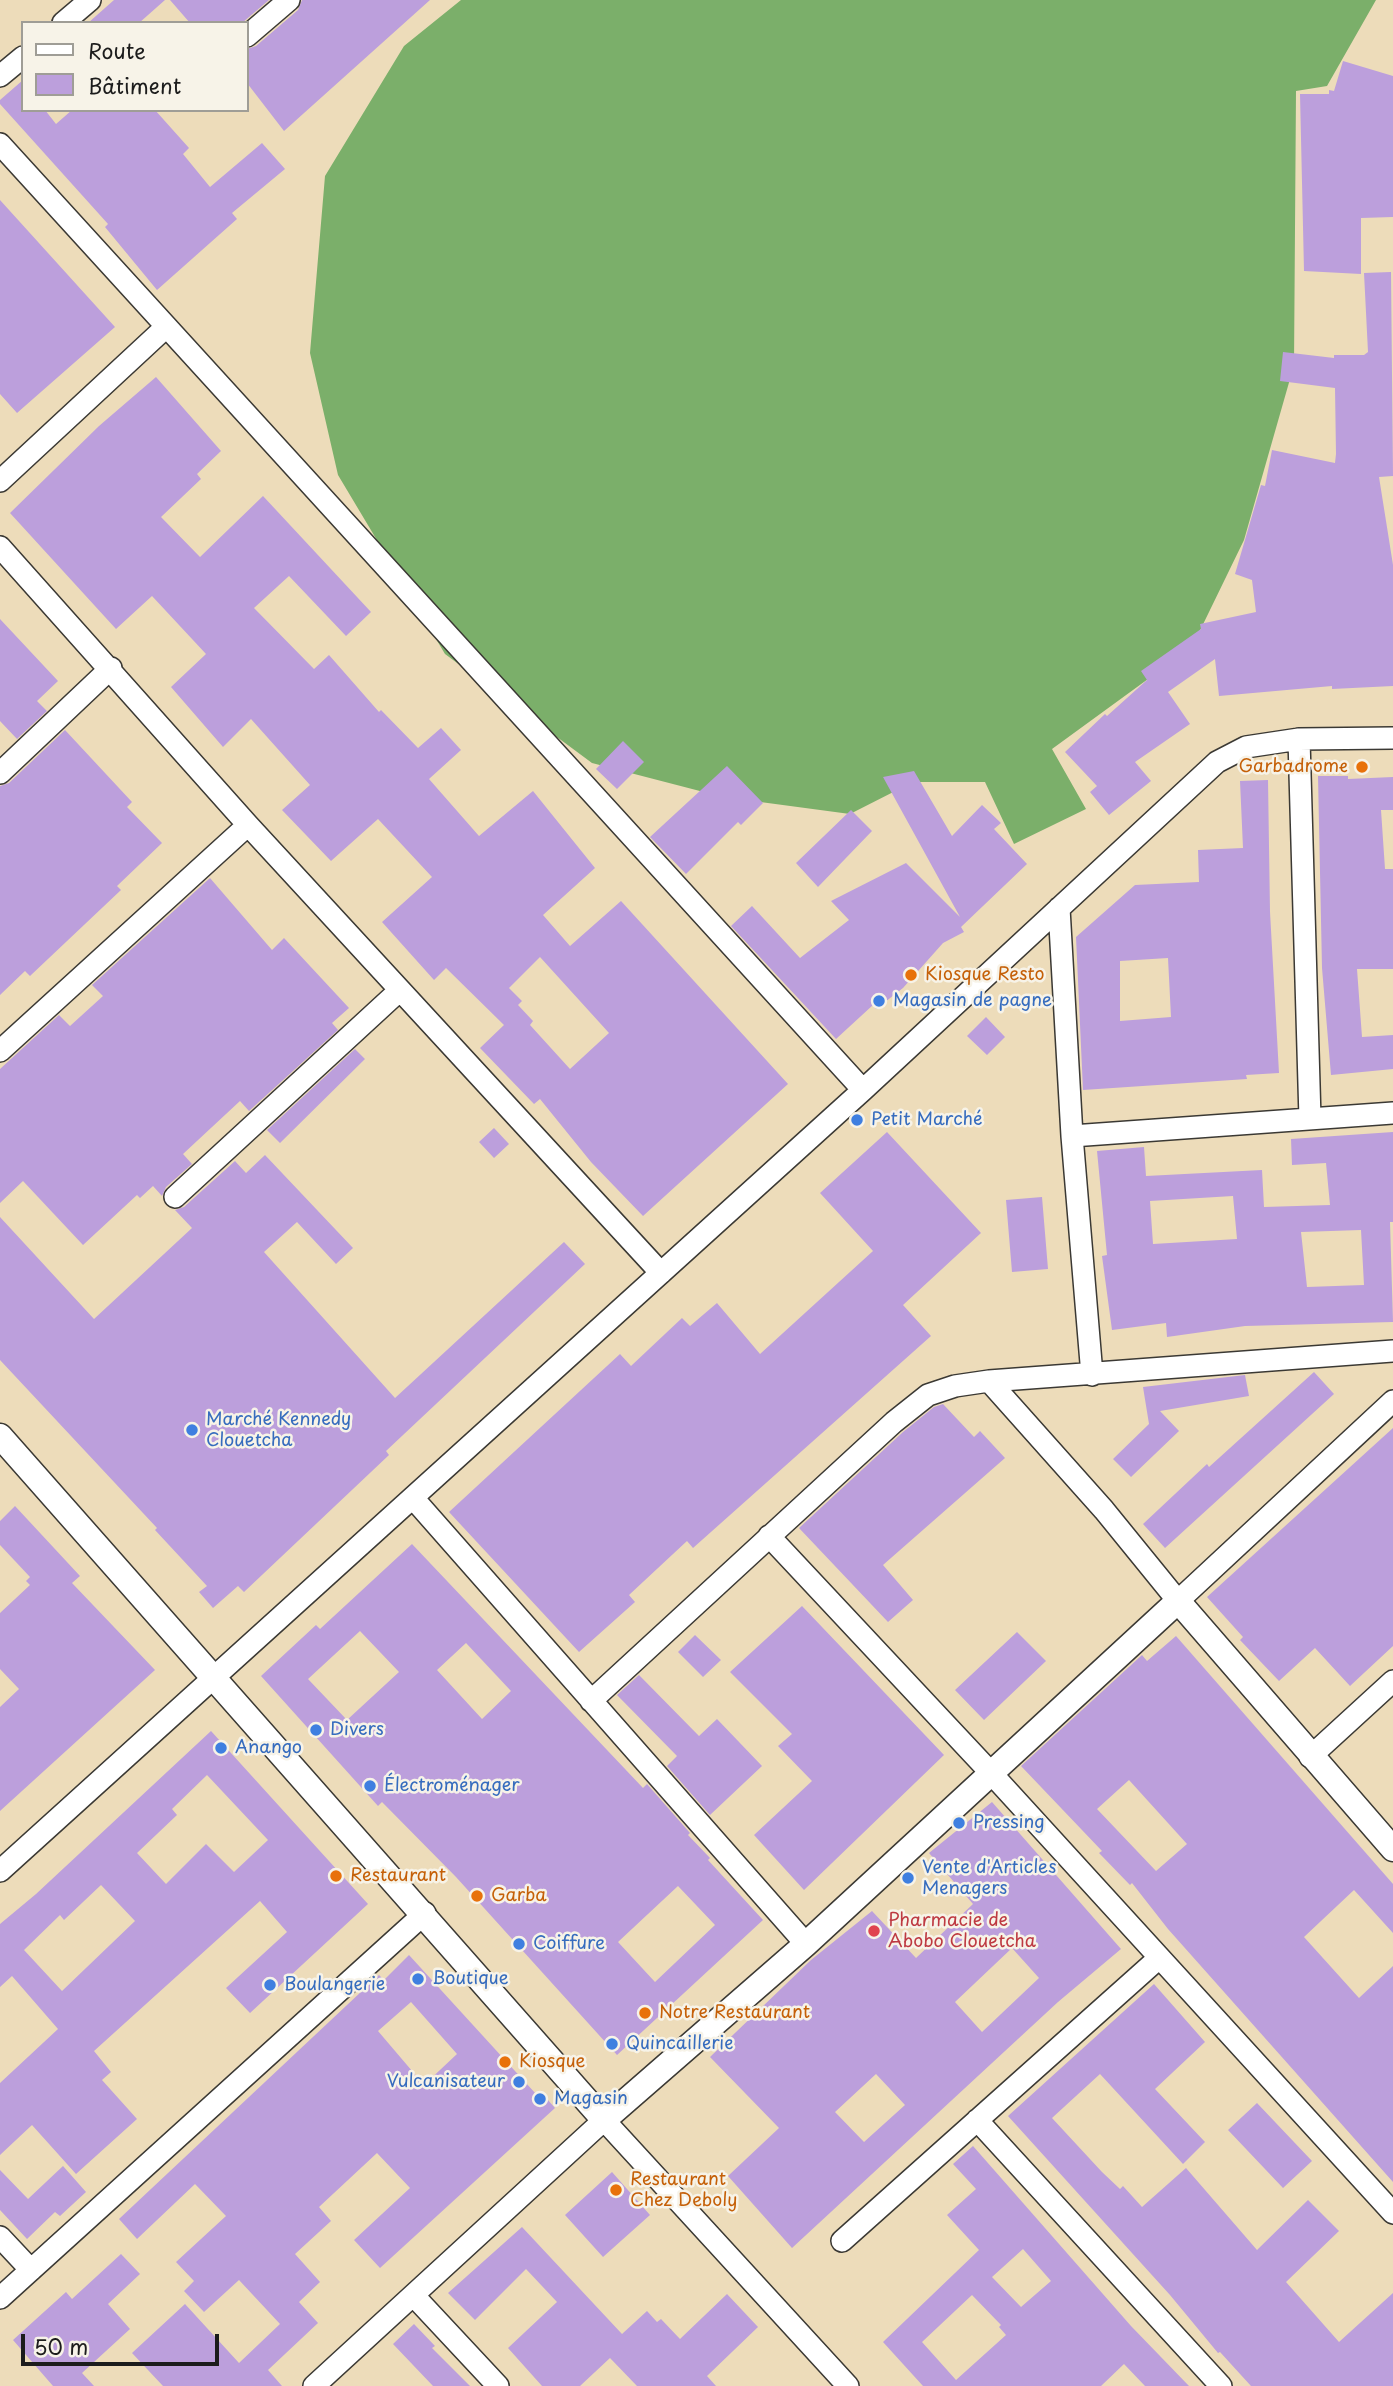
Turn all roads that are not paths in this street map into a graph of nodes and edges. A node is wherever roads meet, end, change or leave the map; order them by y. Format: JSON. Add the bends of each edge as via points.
{"nodes":[{"id":1,"x":90,"y":0,"type":"edge"},
{"id":2,"x":289,"y":0,"type":"edge"},
{"id":3,"x":65,"y":21,"type":"edge"},
{"id":4,"x":248,"y":35,"type":"edge"},
{"id":5,"x":21,"y":59,"type":"edge"},
{"id":6,"x":0,"y":76,"type":"edge"},
{"id":7,"x":0,"y":144,"type":"edge"},
{"id":8,"x":166,"y":327,"type":"junction"},
{"id":9,"x":0,"y":481,"type":"edge"},
{"id":10,"x":0,"y":547,"type":"edge"},
{"id":11,"x":111,"y":668,"type":"junction"},
{"id":12,"x":1393,"y":738,"type":"edge"},
{"id":13,"x":1298,"y":739,"type":"junction"},
{"id":14,"x":0,"y":773,"type":"edge"},
{"id":15,"x":248,"y":825,"type":"junction"},
{"id":16,"x":1059,"y":908,"type":"junction"},
{"id":17,"x":400,"y":990,"type":"junction"},
{"id":18,"x":0,"y":1051,"type":"edge"},
{"id":19,"x":863,"y":1090,"type":"junction"},
{"id":20,"x":1393,"y":1113,"type":"edge"},
{"id":21,"x":1310,"y":1119,"type":"junction"},
{"id":22,"x":1072,"y":1136,"type":"junction"},
{"id":23,"x":174,"y":1197,"type":"dead end"},
{"id":24,"x":661,"y":1273,"type":"junction"},
{"id":25,"x":1393,"y":1351,"type":"edge"},
{"id":26,"x":1092,"y":1375,"type":"junction"},
{"id":27,"x":989,"y":1381,"type":"junction"},
{"id":28,"x":1393,"y":1401,"type":"edge"},
{"id":29,"x":0,"y":1436,"type":"edge"},
{"id":30,"x":413,"y":1498,"type":"junction"},
{"id":31,"x":769,"y":1536,"type":"junction"},
{"id":32,"x":1178,"y":1601,"type":"junction"},
{"id":33,"x":215,"y":1678,"type":"junction"},
{"id":34,"x":1393,"y":1681,"type":"edge"},
{"id":35,"x":591,"y":1701,"type":"junction"},
{"id":36,"x":1310,"y":1757,"type":"junction"},
{"id":37,"x":991,"y":1773,"type":"junction"},
{"id":38,"x":1393,"y":1849,"type":"edge"},
{"id":39,"x":0,"y":1871,"type":"edge"},
{"id":40,"x":425,"y":1913,"type":"junction"},
{"id":41,"x":806,"y":1944,"type":"junction"},
{"id":42,"x":1159,"y":1958,"type":"junction"},
{"id":43,"x":604,"y":2120,"type":"junction"},
{"id":44,"x":977,"y":2120,"type":"junction"},
{"id":45,"x":1393,"y":2213,"type":"edge"},
{"id":46,"x":0,"y":2237,"type":"edge"},
{"id":47,"x":842,"y":2241,"type":"dead end"},
{"id":48,"x":31,"y":2270,"type":"junction"},
{"id":49,"x":414,"y":2296,"type":"junction"},
{"id":50,"x":0,"y":2298,"type":"edge"},
{"id":51,"x":314,"y":2386,"type":"edge"},
{"id":52,"x":498,"y":2386,"type":"edge"},
{"id":53,"x":848,"y":2386,"type":"edge"},
{"id":54,"x":1221,"y":2386,"type":"edge"}],
"edges":[{"from":1,"to":3,"type":"street"},
{"from":2,"to":4,"type":"street"},
{"from":5,"to":6,"type":"street"},
{"from":7,"to":8,"type":"street"},
{"from":8,"to":9,"type":"street"},
{"from":8,"to":19,"type":"street"},
{"from":10,"to":11,"type":"street"},
{"from":11,"to":14,"type":"street"},
{"from":11,"to":15,"type":"street"},
{"from":12,"to":13,"type":"street"},
{"from":13,"to":16,"type":"street","via":[[1246,747],[1217,762]]},
{"from":13,"to":21,"type":"street"},
{"from":15,"to":17,"type":"street"},
{"from":15,"to":18,"type":"street"},
{"from":16,"to":19,"type":"street"},
{"from":16,"to":22,"type":"street"},
{"from":17,"to":23,"type":"street"},
{"from":17,"to":24,"type":"street"},
{"from":19,"to":24,"type":"street"},
{"from":20,"to":21,"type":"street"},
{"from":21,"to":22,"type":"street"},
{"from":22,"to":26,"type":"street"},
{"from":24,"to":30,"type":"street"},
{"from":25,"to":26,"type":"street"},
{"from":26,"to":27,"type":"street"},
{"from":27,"to":31,"type":"street","via":[[928,1395]]},
{"from":27,"to":32,"type":"street"},
{"from":28,"to":32,"type":"street"},
{"from":29,"to":33,"type":"street"},
{"from":30,"to":33,"type":"street"},
{"from":30,"to":35,"type":"street"},
{"from":31,"to":35,"type":"street"},
{"from":31,"to":37,"type":"street"},
{"from":32,"to":36,"type":"street"},
{"from":32,"to":37,"type":"street"},
{"from":33,"to":39,"type":"street"},
{"from":33,"to":40,"type":"street"},
{"from":34,"to":36,"type":"street"},
{"from":35,"to":41,"type":"street"},
{"from":36,"to":38,"type":"street"},
{"from":37,"to":41,"type":"street"},
{"from":37,"to":42,"type":"street"},
{"from":40,"to":43,"type":"street"},
{"from":40,"to":48,"type":"street"},
{"from":41,"to":43,"type":"street"},
{"from":42,"to":44,"type":"street"},
{"from":42,"to":45,"type":"street"},
{"from":43,"to":49,"type":"street"},
{"from":43,"to":53,"type":"street"},
{"from":44,"to":47,"type":"street"},
{"from":44,"to":54,"type":"street"},
{"from":46,"to":48,"type":"street"},
{"from":48,"to":50,"type":"street"},
{"from":49,"to":51,"type":"street"},
{"from":49,"to":52,"type":"street"}]}
